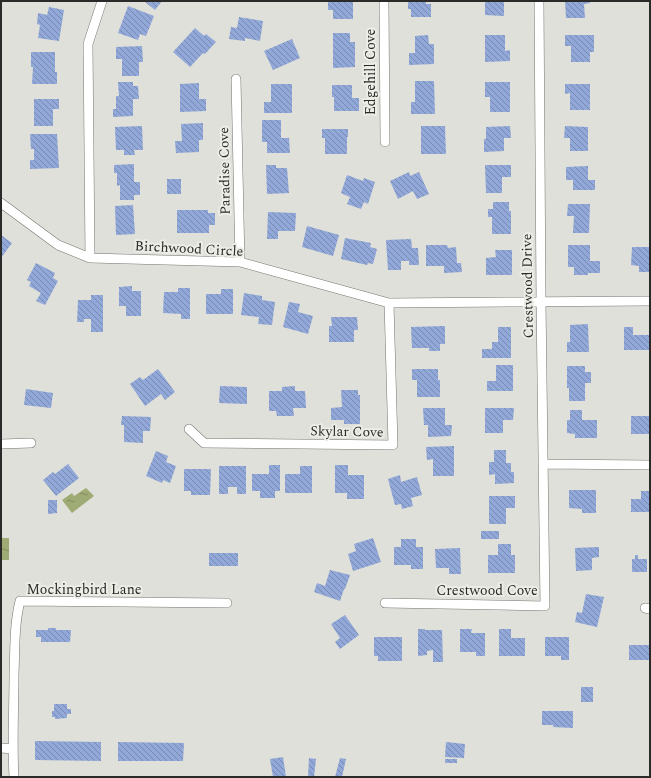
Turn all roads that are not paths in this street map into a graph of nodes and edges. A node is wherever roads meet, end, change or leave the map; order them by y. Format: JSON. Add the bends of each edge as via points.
{"nodes":[{"id":1,"x":102,"y":1,"type":"edge"},
{"id":2,"x":384,"y":1,"type":"edge"},
{"id":3,"x":539,"y":1,"type":"edge"},
{"id":4,"x":236,"y":79,"type":"dead end"},
{"id":5,"x":385,"y":142,"type":"dead end"},
{"id":6,"x":1,"y":203,"type":"edge"},
{"id":7,"x":90,"y":258,"type":"junction"},
{"id":8,"x":240,"y":262,"type":"junction"},
{"id":9,"x":650,"y":301,"type":"edge"},
{"id":10,"x":541,"y":302,"type":"junction"},
{"id":11,"x":389,"y":303,"type":"junction"},
{"id":12,"x":189,"y":429,"type":"dead end"},
{"id":13,"x":1,"y":444,"type":"edge"},
{"id":14,"x":32,"y":444,"type":"dead end"},
{"id":15,"x":543,"y":464,"type":"junction"},
{"id":16,"x":650,"y":465,"type":"edge"},
{"id":17,"x":227,"y":603,"type":"dead end"},
{"id":18,"x":385,"y":603,"type":"dead end"},
{"id":19,"x":1,"y":748,"type":"edge"},
{"id":20,"x":13,"y":749,"type":"junction"},
{"id":21,"x":14,"y":777,"type":"edge"}],
"edges":[{"from":1,"to":7,"type":"street","via":[[88,44]]},
{"from":2,"to":5,"type":"street","name":"Edgehill Cove"},
{"from":3,"to":10,"type":"street","name":"Crestwood Drive"},
{"from":4,"to":8,"type":"street","name":"Paradise Cove"},
{"from":6,"to":7,"type":"street","via":[[58,245]]},
{"from":7,"to":8,"type":"street","name":"Birchwood Circle"},
{"from":8,"to":11,"type":"street","name":"Birchwood Circle"},
{"from":9,"to":10,"type":"street","name":"Birchwood Circle"},
{"from":10,"to":11,"type":"street","name":"Birchwood Circle"},
{"from":10,"to":15,"type":"street","name":"Crestwood Drive"},
{"from":11,"to":12,"type":"street","name":"Skylar Cove","via":[[393,445],[204,444]]},
{"from":13,"to":14,"type":"street"},
{"from":15,"to":16,"type":"street"},
{"from":15,"to":18,"type":"street","name":"Crestwood Cove","via":[[545,606]]},
{"from":17,"to":20,"type":"street","name":"Mockingbird Lane","via":[[20,601],[15,634]]},
{"from":19,"to":20,"type":"street"},
{"from":20,"to":21,"type":"street","name":"Mockingbird Lane"}]}
